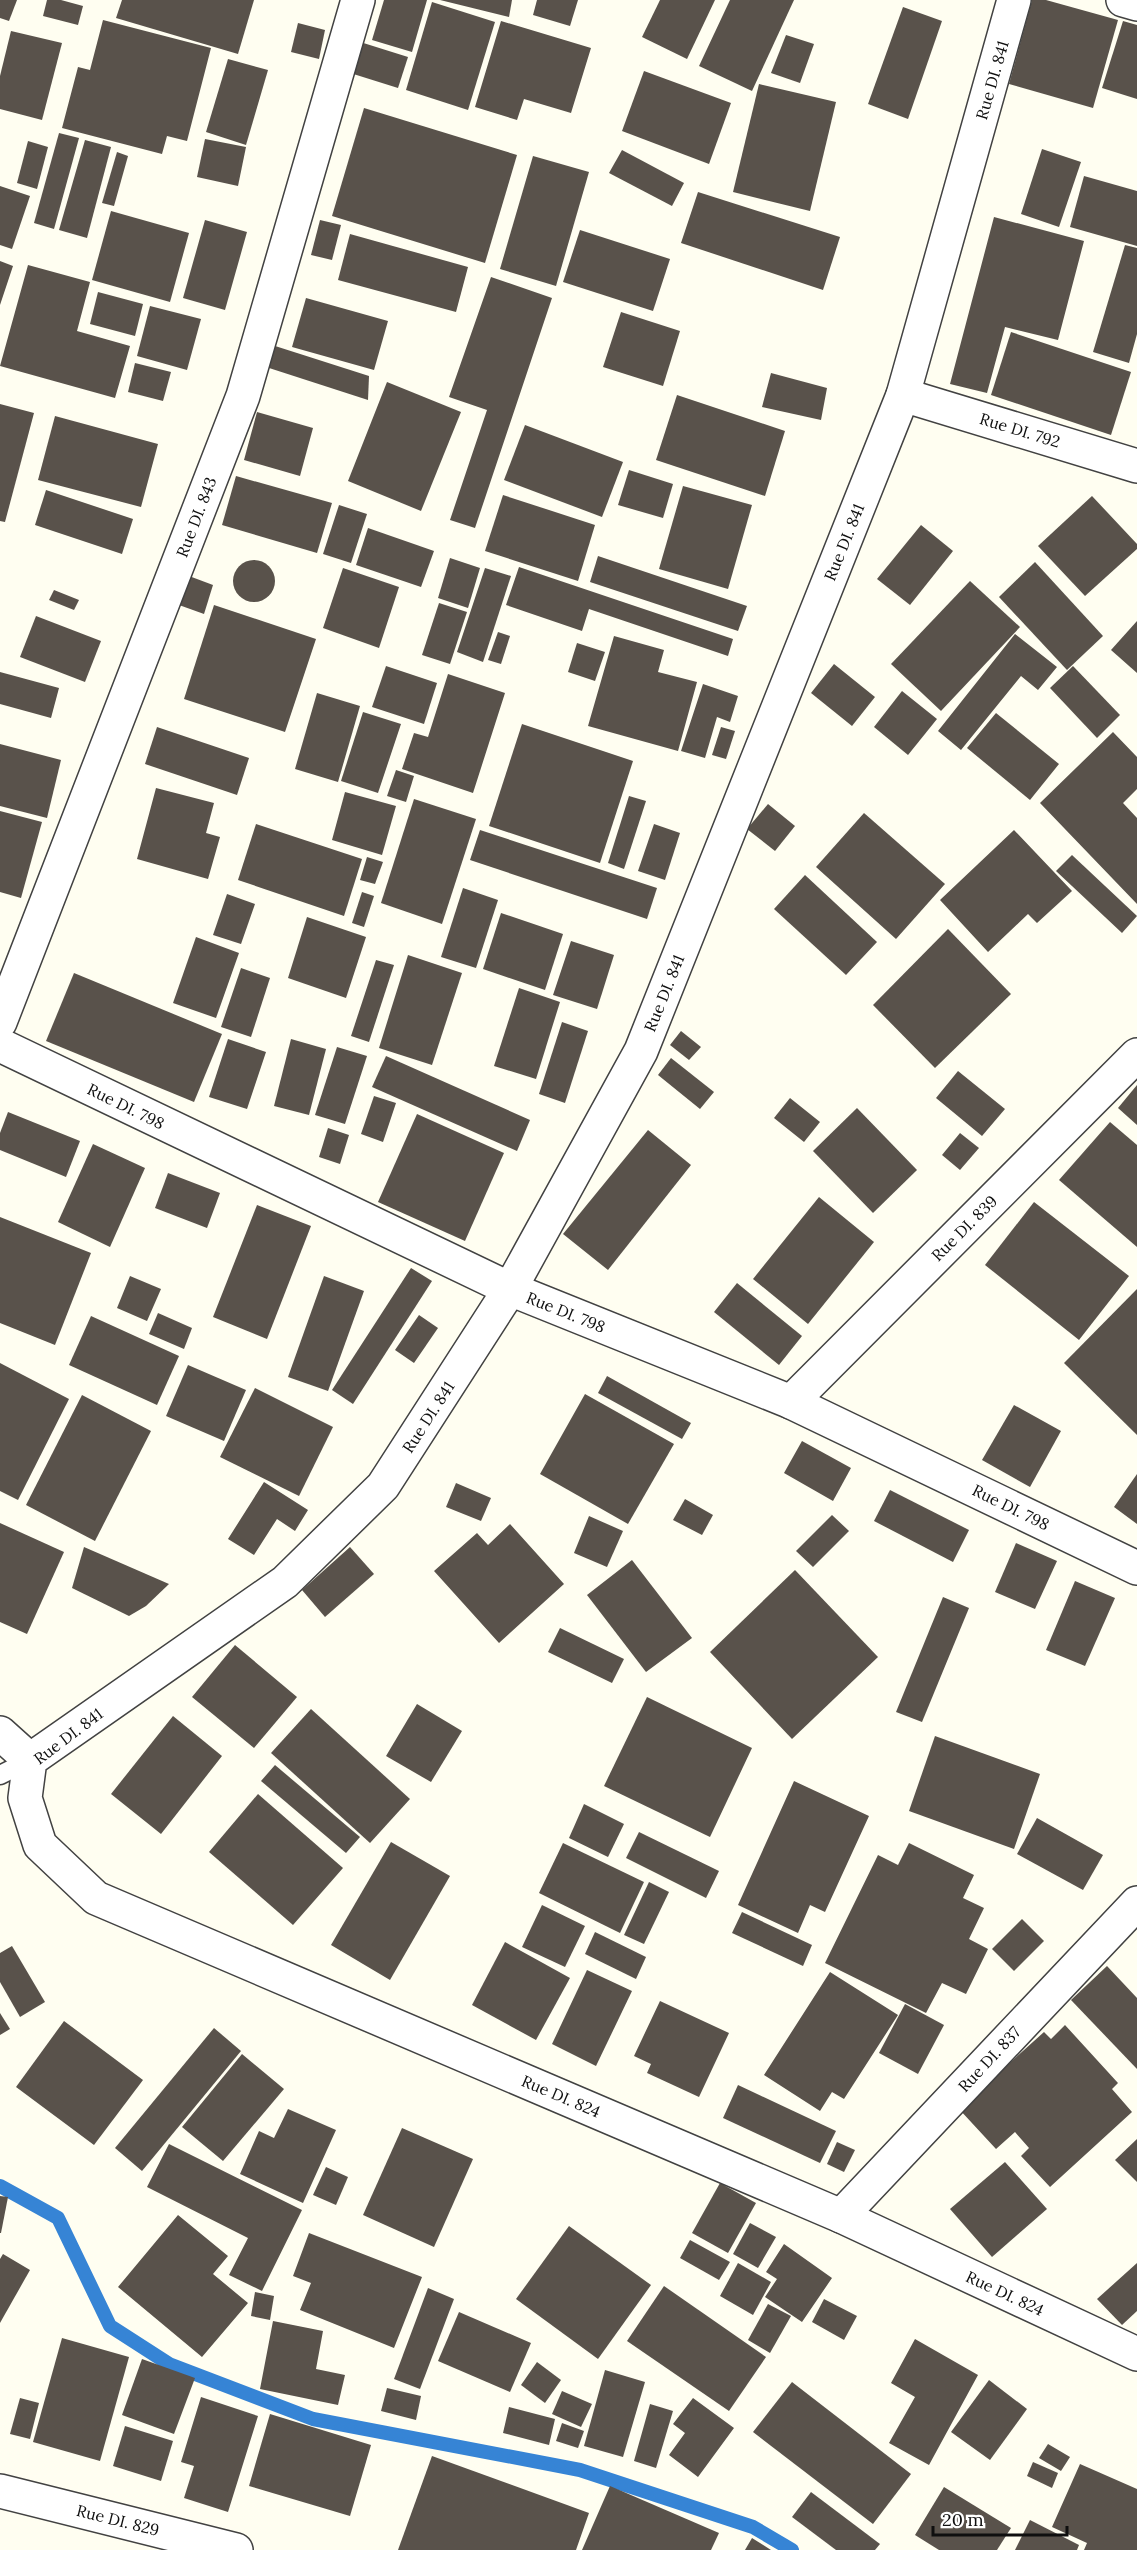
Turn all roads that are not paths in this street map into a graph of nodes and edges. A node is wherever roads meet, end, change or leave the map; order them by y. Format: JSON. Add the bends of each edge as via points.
{"nodes":[{"id":1,"x":358,"y":0,"type":"edge"},
{"id":2,"x":1014,"y":0,"type":"edge"},
{"id":3,"x":1123,"y":0,"type":"edge"},
{"id":4,"x":1137,"y":4,"type":"edge"},
{"id":5,"x":903,"y":395,"type":"junction"},
{"id":6,"x":1137,"y":466,"type":"edge"},
{"id":7,"x":0,"y":1022,"type":"edge"},
{"id":8,"x":0,"y":1045,"type":"edge"},
{"id":9,"x":1137,"y":1055,"type":"edge"},
{"id":10,"x":510,"y":1289,"type":"junction"},
{"id":11,"x":791,"y":1402,"type":"junction"},
{"id":12,"x":1137,"y":1568,"type":"edge"},
{"id":13,"x":0,"y":1733,"type":"edge"},
{"id":14,"x":30,"y":1760,"type":"junction"},
{"id":15,"x":0,"y":1775,"type":"edge"},
{"id":16,"x":25,"y":1798,"type":"joint"},
{"id":17,"x":1137,"y":1903,"type":"edge"},
{"id":18,"x":841,"y":2216,"type":"junction"},
{"id":19,"x":1137,"y":2354,"type":"edge"},
{"id":20,"x":0,"y":2491,"type":"edge"},
{"id":21,"x":237,"y":2550,"type":"edge"}],
"edges":[{"from":1,"to":7,"type":"street","name":"Rue DI. 843","via":[[243,396]]},
{"from":2,"to":5,"type":"street","name":"Rue DI. 841"},
{"from":3,"to":4,"type":"street"},
{"from":5,"to":6,"type":"street","name":"Rue DI. 792"},
{"from":5,"to":10,"type":"street","name":"Rue DI. 841","via":[[641,1051]]},
{"from":8,"to":10,"type":"street","name":"Rue DI. 798"},
{"from":9,"to":11,"type":"street","name":"Rue DI. 839"},
{"from":10,"to":11,"type":"street","name":"Rue DI. 798"},
{"from":10,"to":14,"type":"street","name":"Rue DI. 841","via":[[383,1486],[285,1582]]},
{"from":11,"to":12,"type":"street","name":"Rue DI. 798"},
{"from":13,"to":14,"type":"street"},
{"from":14,"to":15,"type":"lane"},
{"from":14,"to":16,"type":"street","name":"Rue DI. 841"},
{"from":16,"to":18,"type":"street","name":"Rue DI. 824","via":[[40,1845],[96,1898]]},
{"from":17,"to":18,"type":"street","name":"Rue DI. 837"},
{"from":18,"to":19,"type":"street","name":"Rue DI. 824"},
{"from":20,"to":21,"type":"street","name":"Rue DI. 829"}]}
